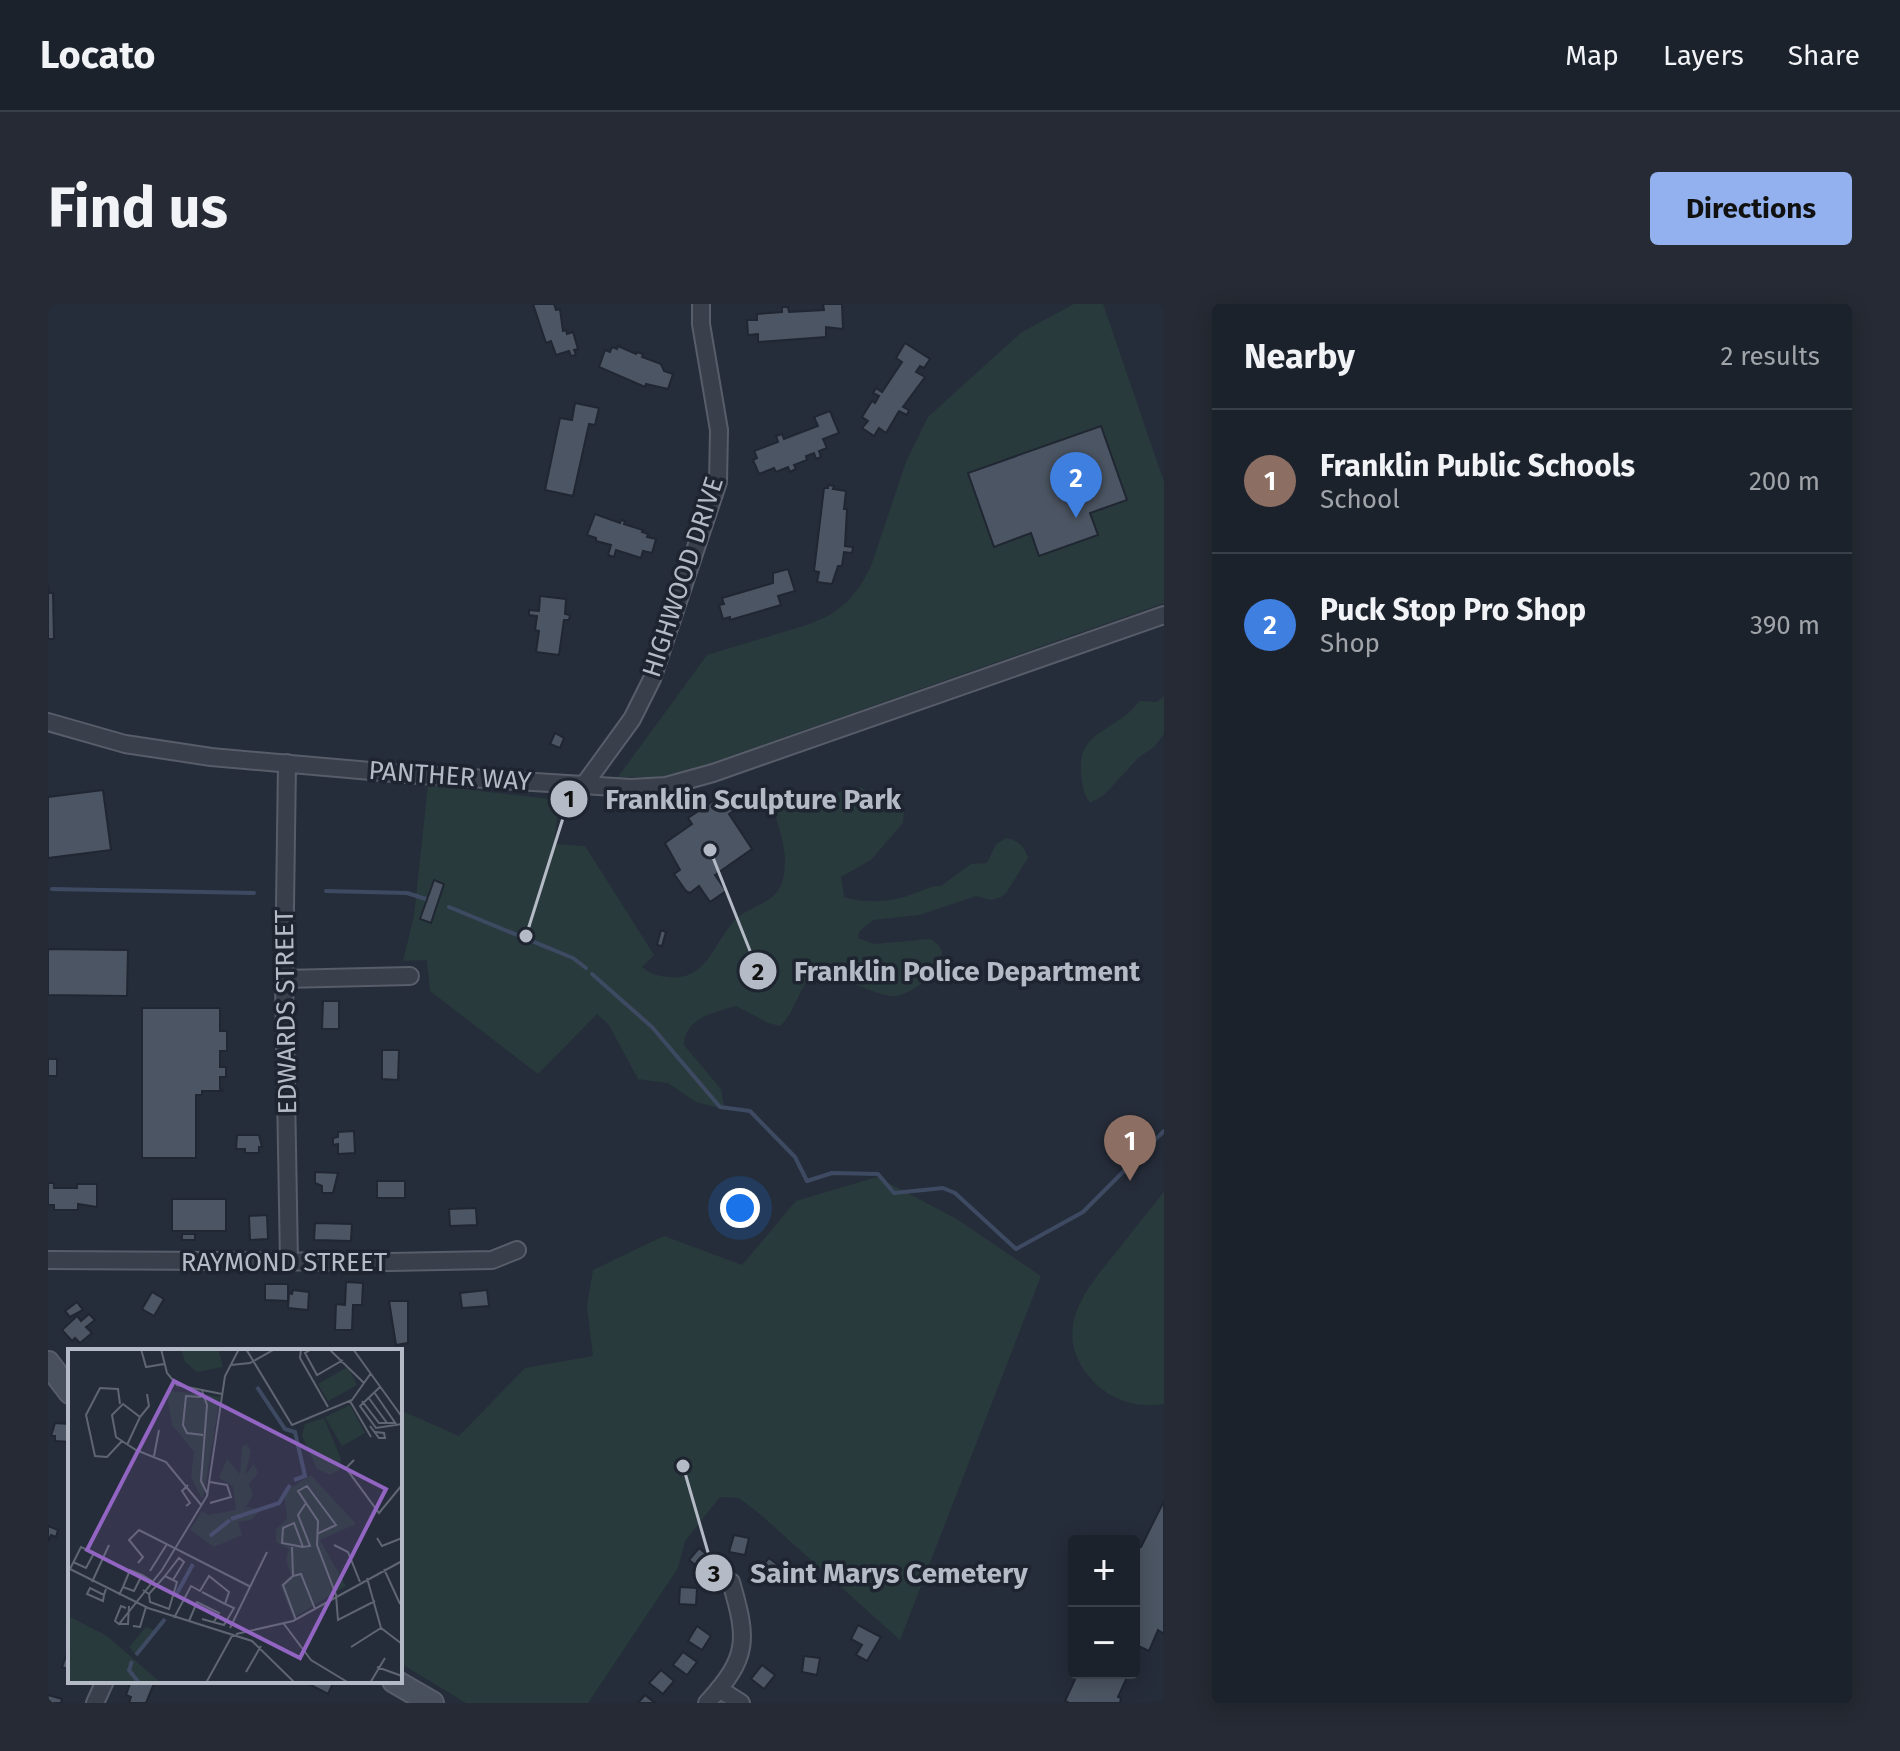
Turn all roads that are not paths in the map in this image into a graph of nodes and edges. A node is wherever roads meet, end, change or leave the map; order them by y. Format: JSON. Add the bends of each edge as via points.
{"nodes":[{"id":1,"x":701,"y":304,"type":"edge"},
{"id":2,"x":1164,"y":615,"type":"edge"},
{"id":3,"x":48,"y":722,"type":"edge"},
{"id":4,"x":287,"y":763,"type":"junction"},
{"id":5,"x":584,"y":785,"type":"junction"},
{"id":6,"x":410,"y":976,"type":"dead end"},
{"id":7,"x":284,"y":979,"type":"junction"},
{"id":8,"x":517,"y":1250,"type":"dead end"},
{"id":9,"x":48,"y":1260,"type":"edge"},
{"id":10,"x":289,"y":1261,"type":"junction"},
{"id":11,"x":48,"y":1363,"type":"edge"},
{"id":12,"x":60,"y":1385,"type":"edge"},
{"id":13,"x":731,"y":1582,"type":"dead end"},
{"id":14,"x":104,"y":1683,"type":"edge"},
{"id":15,"x":397,"y":1683,"type":"edge"},
{"id":16,"x":719,"y":1689,"type":"junction"},
{"id":17,"x":95,"y":1703,"type":"edge"},
{"id":18,"x":432,"y":1703,"type":"edge"},
{"id":19,"x":707,"y":1703,"type":"edge"},
{"id":20,"x":741,"y":1703,"type":"edge"}],
"edges":[{"from":1,"to":5,"type":"street","name":"HIGHWOOD DRIVE","via":[[719,430],[718,482],[652,679],[632,719]]},
{"from":2,"to":5,"type":"street","name":"PANTHER WAY","via":[[683,782],[644,788]]},
{"from":3,"to":4,"type":"street","name":"PANTHER WAY","via":[[144,748]]},
{"from":4,"to":5,"type":"street","name":"PANTHER WAY"},
{"from":4,"to":7,"type":"street","name":"EDWARDS STREET"},
{"from":6,"to":7,"type":"street"},
{"from":7,"to":10,"type":"street","name":"EDWARDS STREET"},
{"from":8,"to":10,"type":"street","name":"RAYMOND STREET","via":[[492,1260]]},
{"from":9,"to":10,"type":"street","name":"RAYMOND STREET"},
{"from":11,"to":12,"type":"main road"},
{"from":13,"to":16,"type":"street","via":[[742,1618],[742,1652]]},
{"from":14,"to":17,"type":"street"},
{"from":15,"to":18,"type":"main road"},
{"from":16,"to":19,"type":"street"},
{"from":16,"to":20,"type":"street"}]}
